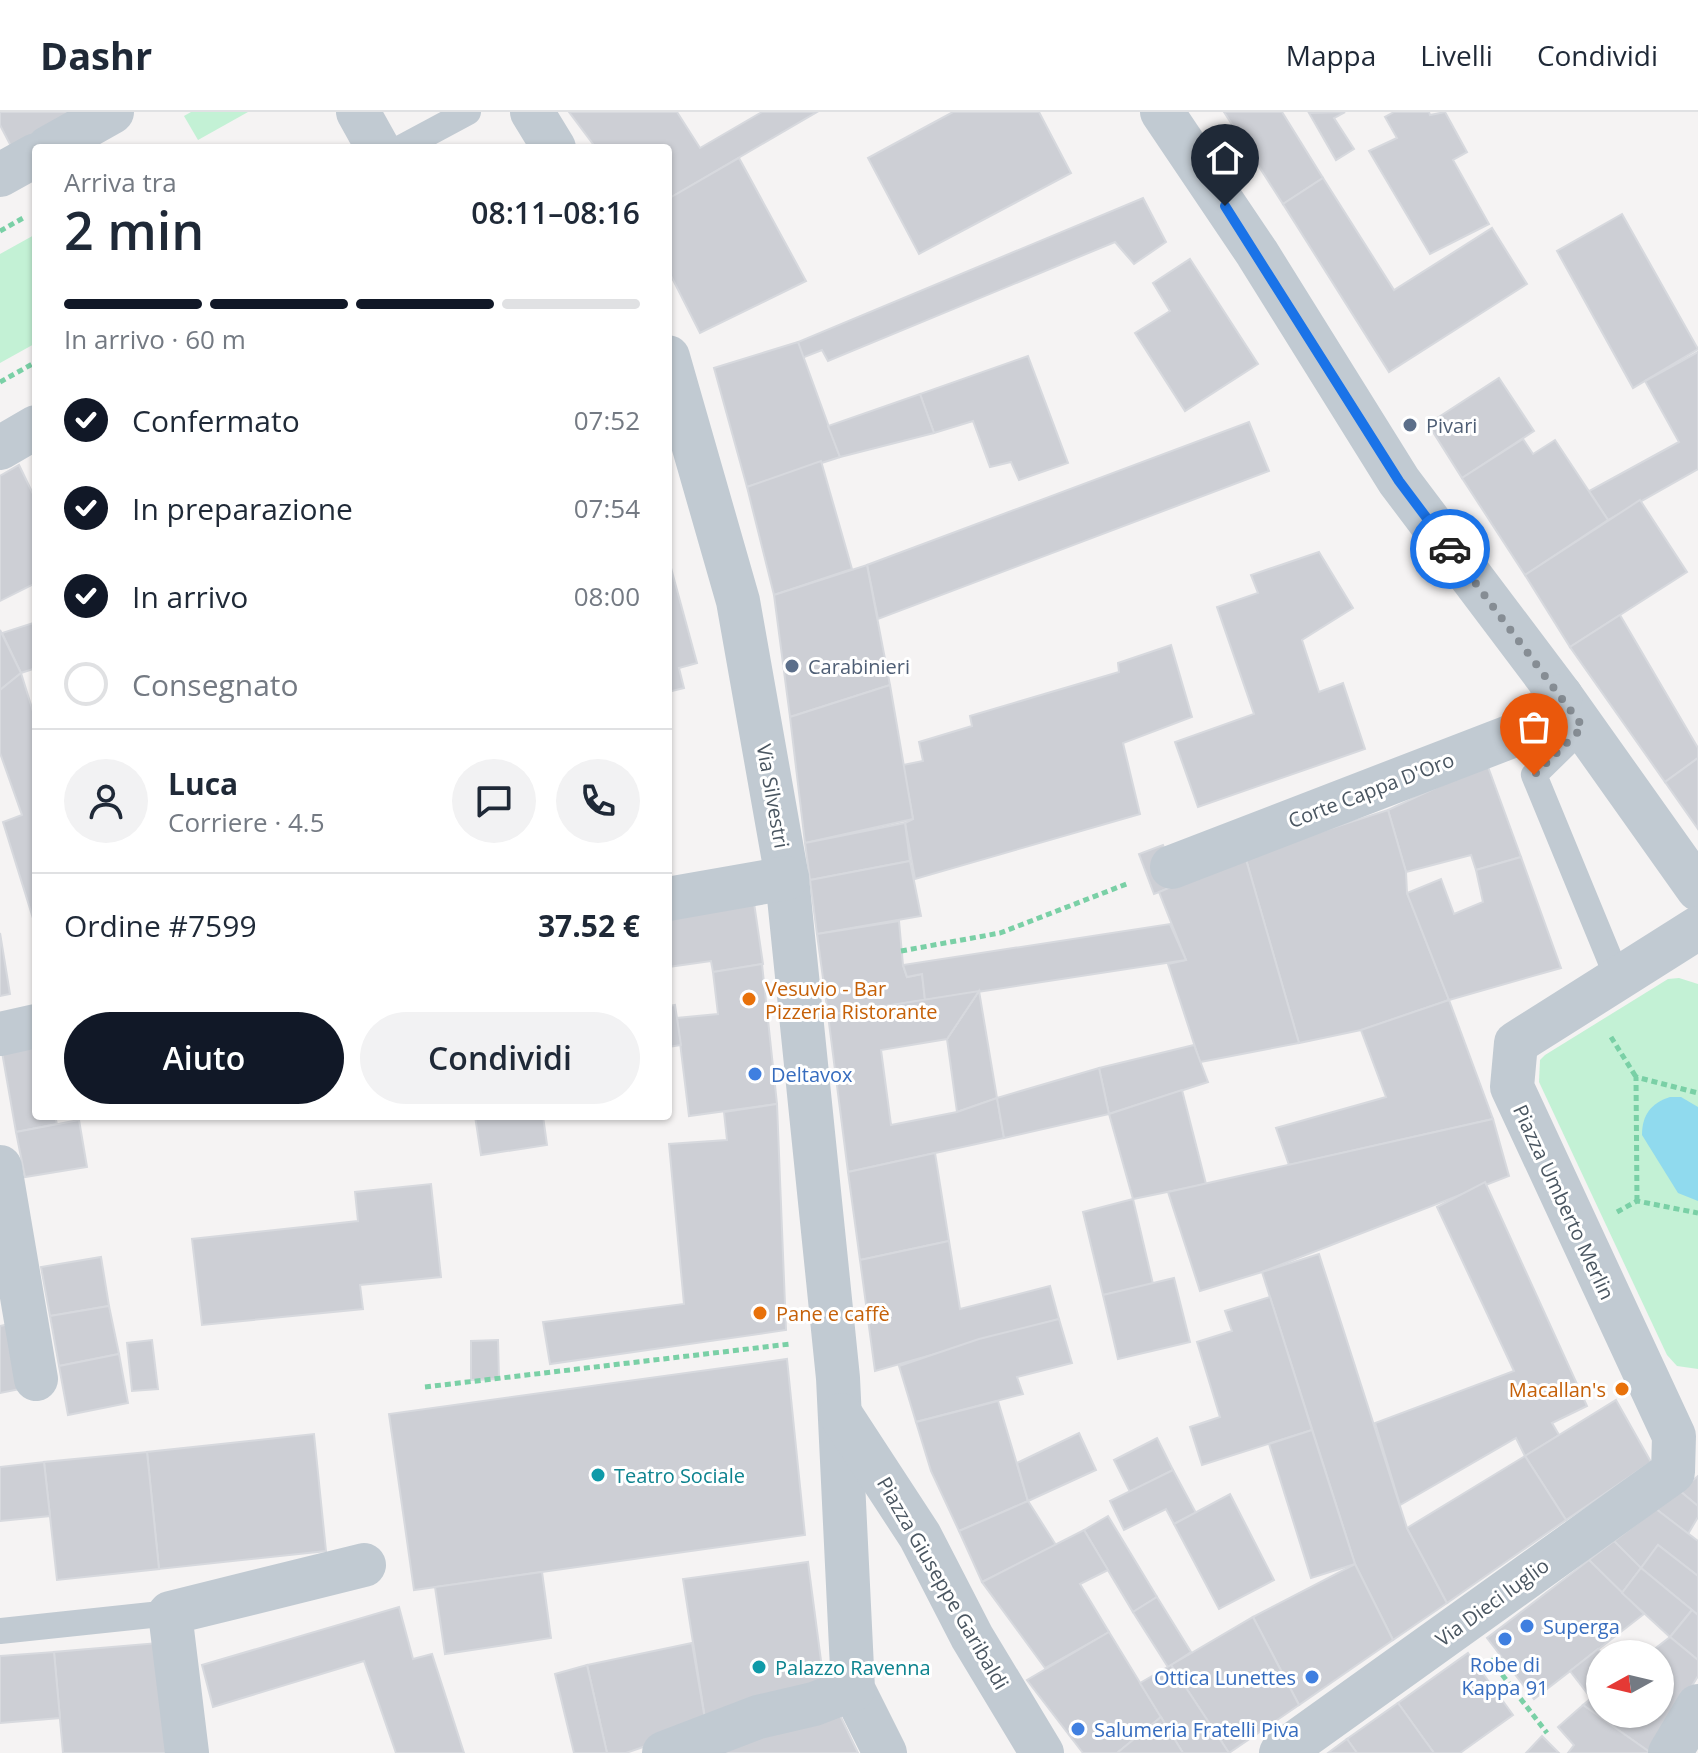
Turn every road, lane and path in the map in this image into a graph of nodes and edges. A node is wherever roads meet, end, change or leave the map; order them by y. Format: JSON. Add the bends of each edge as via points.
{"nodes":[{"id":1,"x":358,"y":112,"type":"edge"},
{"id":2,"x":367,"y":112,"type":"edge"},
{"id":3,"x":468,"y":112,"type":"edge"},
{"id":4,"x":1162,"y":112,"type":"edge"},
{"id":5,"x":125,"y":116,"type":"edge"},
{"id":6,"x":58,"y":144,"type":"edge"},
{"id":7,"x":376,"y":144,"type":"edge"},
{"id":8,"x":385,"y":144,"type":"edge"},
{"id":9,"x":408,"y":144,"type":"edge"},
{"id":10,"x":32,"y":157,"type":"edge"},
{"id":11,"x":0,"y":175,"type":"edge"},
{"id":12,"x":32,"y":213,"type":"edge"},
{"id":13,"x":0,"y":231,"type":"edge"},
{"id":14,"x":32,"y":365,"type":"edge"},
{"id":15,"x":672,"y":371,"type":"edge"},
{"id":16,"x":0,"y":382,"type":"edge"},
{"id":17,"x":32,"y":429,"type":"edge"},
{"id":18,"x":0,"y":448,"type":"edge"},
{"id":19,"x":1572,"y":711,"type":"junction"},
{"id":20,"x":1152,"y":875,"type":"joint"},
{"id":21,"x":787,"y":878,"type":"junction"},
{"id":22,"x":1698,"y":889,"type":"edge"},
{"id":23,"x":672,"y":898,"type":"edge"},
{"id":24,"x":1698,"y":928,"type":"edge"},
{"id":25,"x":901,"y":951,"type":"dead end"},
{"id":26,"x":1618,"y":979,"type":"junction"},
{"id":27,"x":32,"y":1027,"type":"edge"},
{"id":28,"x":1608,"y":1032,"type":"dead end"},
{"id":29,"x":0,"y":1034,"type":"edge"},
{"id":30,"x":1636,"y":1077,"type":"junction"},
{"id":31,"x":1698,"y":1093,"type":"edge"},
{"id":32,"x":0,"y":1167,"type":"edge"},
{"id":33,"x":1637,"y":1201,"type":"junction"},
{"id":34,"x":1698,"y":1213,"type":"edge"},
{"id":35,"x":4,"y":1217,"type":"edge"},
{"id":36,"x":1578,"y":1235,"type":"junction"},
{"id":37,"x":827,"y":1244,"type":"joint"},
{"id":38,"x":834,"y":1339,"type":"junction"},
{"id":39,"x":36,"y":1379,"type":"dead end"},
{"id":40,"x":425,"y":1387,"type":"dead end"},
{"id":41,"x":841,"y":1415,"type":"junction"},
{"id":42,"x":1686,"y":1428,"type":"edge"},
{"id":43,"x":364,"y":1565,"type":"dead end"},
{"id":44,"x":170,"y":1613,"type":"junction"},
{"id":45,"x":1463,"y":1624,"type":"junction"},
{"id":46,"x":0,"y":1631,"type":"edge"},
{"id":47,"x":853,"y":1689,"type":"junction"},
{"id":48,"x":1698,"y":1706,"type":"edge"},
{"id":49,"x":1547,"y":1733,"type":"dead end"},
{"id":50,"x":187,"y":1753,"type":"edge"},
{"id":51,"x":664,"y":1753,"type":"edge"},
{"id":52,"x":885,"y":1753,"type":"edge"},
{"id":53,"x":1042,"y":1753,"type":"edge"},
{"id":54,"x":1281,"y":1753,"type":"edge"},
{"id":55,"x":1670,"y":1753,"type":"edge"}],
"edges":[{"from":1,"to":7,"type":"street"},
{"from":2,"to":8,"type":"lane"},
{"from":3,"to":9,"type":"lane"},
{"from":4,"to":19,"type":"street","via":[[1399,481]]},
{"from":5,"to":6,"type":"street"},
{"from":10,"to":11,"type":"street"},
{"from":12,"to":13,"type":"path"},
{"from":14,"to":16,"type":"path"},
{"from":15,"to":21,"type":"street","name":"Via Silvestri","via":[[738,601]]},
{"from":17,"to":18,"type":"street"},
{"from":19,"to":20,"type":"street","name":"Corte Cappa D'Oro"},
{"from":19,"to":22,"type":"street"},
{"from":19,"to":26,"type":"lane","via":[[1534,775]]},
{"from":20,"to":25,"type":"path","via":[[1000,933]]},
{"from":21,"to":23,"type":"street"},
{"from":21,"to":37,"type":"street","name":"Via Silvestri"},
{"from":24,"to":26,"type":"street","name":"Piazza Umberto Merlin"},
{"from":26,"to":36,"type":"street","name":"Piazza Umberto Merlin","via":[[1516,1043],[1512,1087]]},
{"from":27,"to":29,"type":"street"},
{"from":28,"to":30,"type":"path"},
{"from":30,"to":31,"type":"path"},
{"from":30,"to":33,"type":"path"},
{"from":32,"to":35,"type":"street"},
{"from":33,"to":34,"type":"path"},
{"from":33,"to":36,"type":"path"},
{"from":35,"to":39,"type":"street"},
{"from":36,"to":42,"type":"street","name":"Piazza Umberto Merlin"},
{"from":37,"to":38,"type":"street","name":"Piazza Giuseppe Garibaldi"},
{"from":38,"to":40,"type":"path"},
{"from":38,"to":41,"type":"street","name":"Piazza Giuseppe Garibaldi"},
{"from":41,"to":47,"type":"street","name":"Piazza Giuseppe Garibaldi"},
{"from":41,"to":53,"type":"street","name":"Piazza Giuseppe Garibaldi","via":[[920,1536],[972,1637]]},
{"from":42,"to":45,"type":"street","name":"Via Dieci luglio","via":[[1673,1472]]},
{"from":43,"to":44,"type":"street"},
{"from":44,"to":46,"type":"lane"},
{"from":44,"to":50,"type":"street"},
{"from":45,"to":49,"type":"path"},
{"from":45,"to":54,"type":"street","name":"Via Dieci luglio"},
{"from":47,"to":51,"type":"street"},
{"from":47,"to":52,"type":"street","name":"Piazza Giuseppe Garibaldi"},
{"from":48,"to":55,"type":"street"}]}
